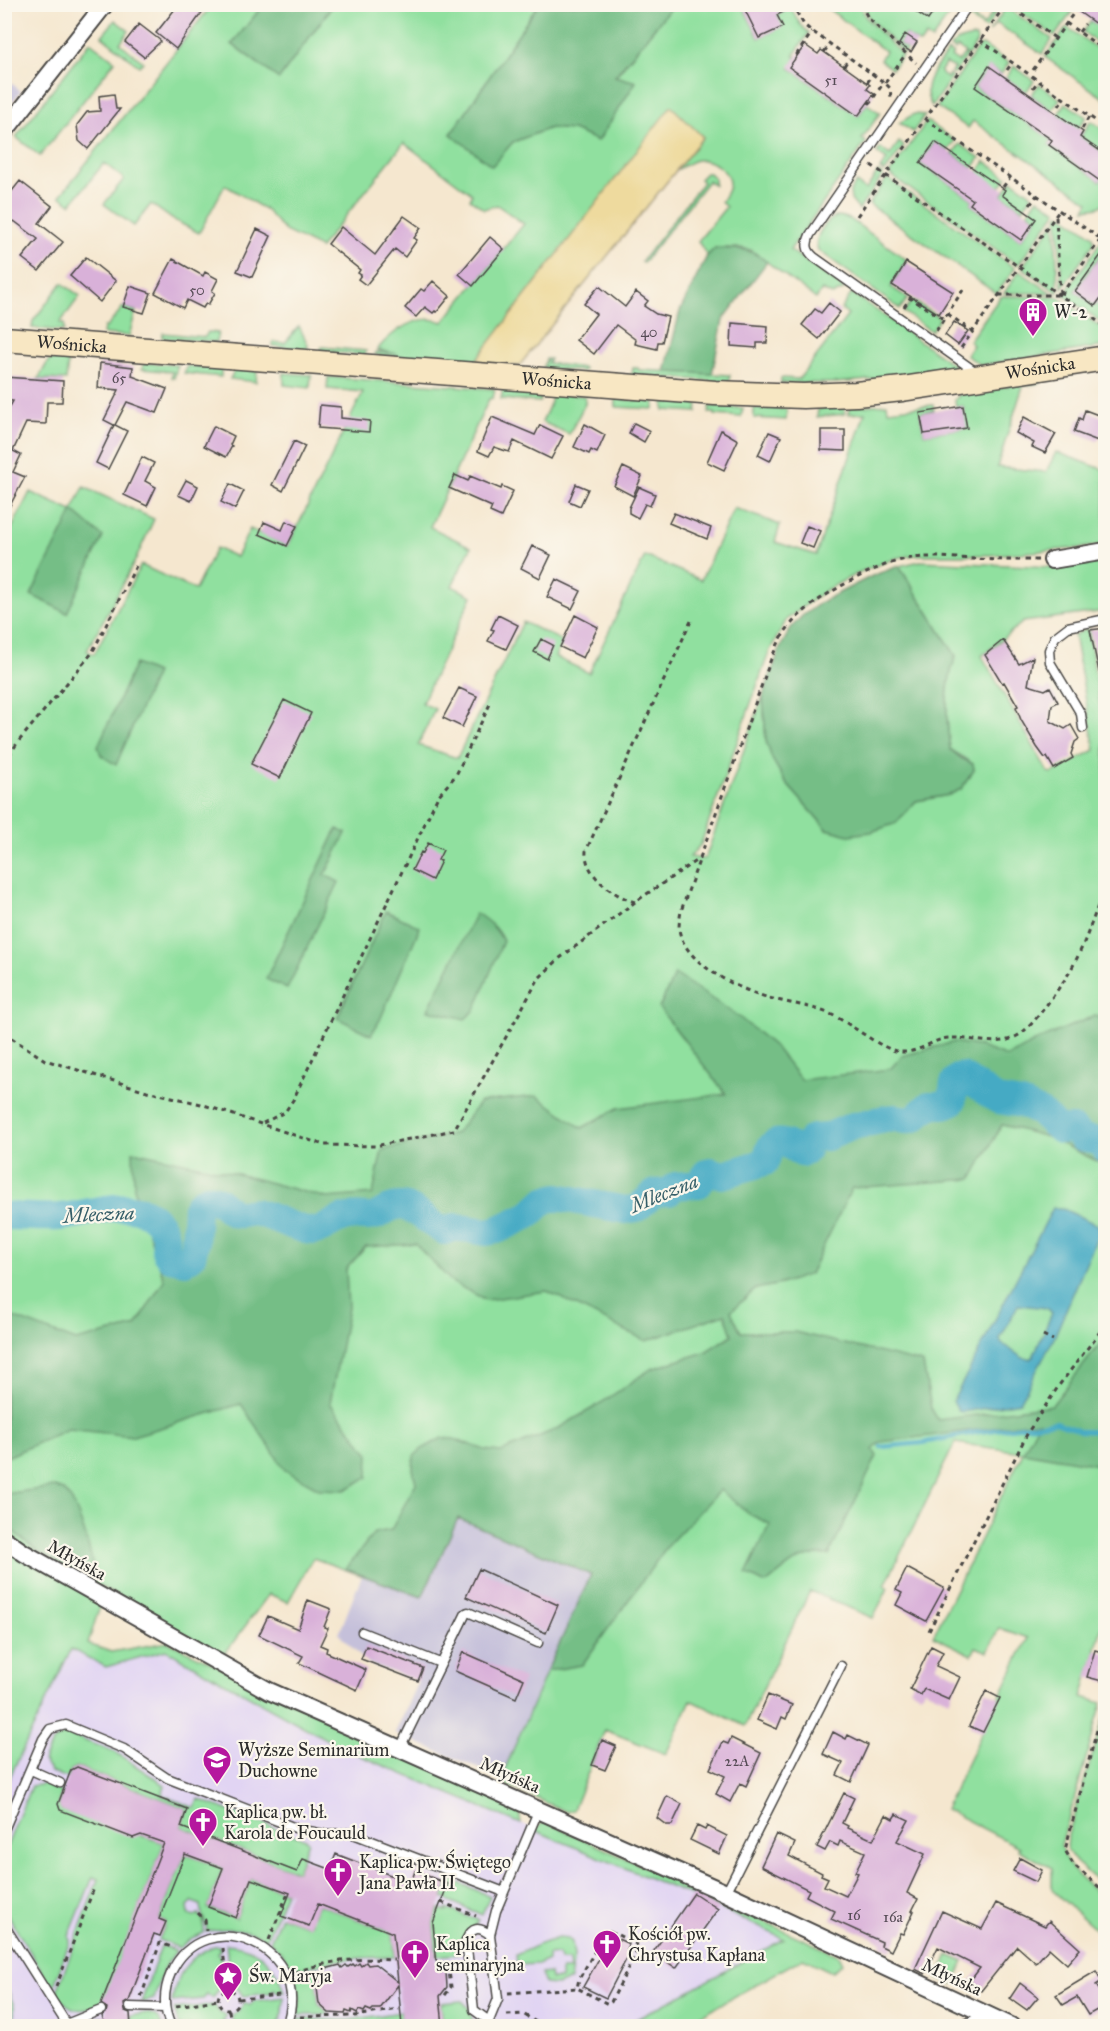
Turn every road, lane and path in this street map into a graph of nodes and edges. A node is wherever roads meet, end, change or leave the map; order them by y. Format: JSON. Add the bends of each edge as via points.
{"nodes":[{"id":1,"x":105,"y":4,"type":"edge"},
{"id":2,"x":791,"y":4,"type":"edge"},
{"id":3,"x":861,"y":4,"type":"edge"},
{"id":4,"x":969,"y":4,"type":"edge"},
{"id":5,"x":1006,"y":4,"type":"edge"},
{"id":6,"x":1080,"y":4,"type":"edge"},
{"id":7,"x":782,"y":9,"type":"dead end"},
{"id":8,"x":1066,"y":23,"type":"junction"},
{"id":9,"x":1084,"y":24,"type":"dead end"},
{"id":10,"x":813,"y":32,"type":"junction"},
{"id":11,"x":1079,"y":32,"type":"junction"},
{"id":12,"x":1055,"y":38,"type":"junction"},
{"id":13,"x":980,"y":40,"type":"junction"},
{"id":14,"x":830,"y":44,"type":"junction"},
{"id":15,"x":1106,"y":51,"type":"edge"},
{"id":16,"x":824,"y":52,"type":"dead end"},
{"id":17,"x":798,"y":55,"type":"dead end"},
{"id":18,"x":905,"y":55,"type":"junction"},
{"id":19,"x":849,"y":58,"type":"junction"},
{"id":20,"x":1012,"y":63,"type":"junction"},
{"id":21,"x":844,"y":66,"type":"dead end"},
{"id":22,"x":924,"y":70,"type":"junction"},
{"id":23,"x":1007,"y":70,"type":"dead end"},
{"id":24,"x":1033,"y":70,"type":"dead end"},
{"id":25,"x":873,"y":74,"type":"junction"},
{"id":26,"x":1038,"y":81,"type":"junction"},
{"id":27,"x":867,"y":83,"type":"dead end"},
{"id":28,"x":885,"y":83,"type":"junction"},
{"id":29,"x":1033,"y":88,"type":"dead end"},
{"id":30,"x":1064,"y":99,"type":"junction"},
{"id":31,"x":868,"y":102,"type":"dead end"},
{"id":32,"x":890,"y":103,"type":"dead end"},
{"id":33,"x":1059,"y":106,"type":"dead end"},
{"id":34,"x":1089,"y":117,"type":"junction"},
{"id":35,"x":925,"y":119,"type":"junction"},
{"id":36,"x":1106,"y":128,"type":"edge"},
{"id":37,"x":1082,"y":129,"type":"dead end"},
{"id":38,"x":4,"y":132,"type":"edge"},
{"id":39,"x":959,"y":140,"type":"junction"},
{"id":40,"x":955,"y":147,"type":"dead end"},
{"id":41,"x":983,"y":158,"type":"junction"},
{"id":42,"x":870,"y":164,"type":"dead end"},
{"id":43,"x":980,"y":164,"type":"dead end"},
{"id":44,"x":886,"y":175,"type":"junction"},
{"id":45,"x":1011,"y":176,"type":"junction"},
{"id":46,"x":1003,"y":187,"type":"dead end"},
{"id":47,"x":1037,"y":195,"type":"junction"},
{"id":48,"x":1030,"y":206,"type":"dead end"},
{"id":49,"x":1059,"y":211,"type":"junction"},
{"id":50,"x":857,"y":216,"type":"dead end"},
{"id":51,"x":1056,"y":216,"type":"junction"},
{"id":52,"x":1106,"y":232,"type":"edge"},
{"id":53,"x":1101,"y":239,"type":"junction"},
{"id":54,"x":1019,"y":267,"type":"junction"},
{"id":55,"x":963,"y":290,"type":"dead end"},
{"id":56,"x":999,"y":295,"type":"junction"},
{"id":57,"x":1060,"y":296,"type":"junction"},
{"id":58,"x":948,"y":314,"type":"junction"},
{"id":59,"x":898,"y":316,"type":"junction"},
{"id":60,"x":944,"y":319,"type":"junction"},
{"id":61,"x":1106,"y":321,"type":"edge"},
{"id":62,"x":1104,"y":326,"type":"edge"},
{"id":63,"x":973,"y":332,"type":"junction"},
{"id":64,"x":4,"y":339,"type":"edge"},
{"id":65,"x":931,"y":339,"type":"junction"},
{"id":66,"x":955,"y":357,"type":"junction"},
{"id":67,"x":1106,"y":358,"type":"edge"},
{"id":68,"x":984,"y":377,"type":"junction"},
{"id":69,"x":1106,"y":551,"type":"edge"},
{"id":70,"x":1052,"y":560,"type":"joint"},
{"id":71,"x":138,"y":562,"type":"dead end"},
{"id":72,"x":1106,"y":619,"type":"edge"},
{"id":73,"x":691,"y":621,"type":"dead end"},
{"id":74,"x":491,"y":702,"type":"dead end"},
{"id":75,"x":1083,"y":728,"type":"dead end"},
{"id":76,"x":4,"y":764,"type":"edge"},
{"id":77,"x":701,"y":857,"type":"junction"},
{"id":78,"x":1106,"y":885,"type":"edge"},
{"id":79,"x":635,"y":902,"type":"junction"},
{"id":80,"x":4,"y":1033,"type":"edge"},
{"id":81,"x":262,"y":1123,"type":"junction"},
{"id":82,"x":1106,"y":1324,"type":"edge"},
{"id":83,"x":1043,"y":1335,"type":"dead end"},
{"id":84,"x":1053,"y":1340,"type":"dead end"},
{"id":85,"x":4,"y":1539,"type":"edge"},
{"id":86,"x":929,"y":1631,"type":"dead end"},
{"id":87,"x":362,"y":1632,"type":"dead end"},
{"id":88,"x":538,"y":1643,"type":"dead end"},
{"id":89,"x":440,"y":1663,"type":"junction"},
{"id":90,"x":841,"y":1666,"type":"dead end"},
{"id":91,"x":1104,"y":1704,"type":"edge"},
{"id":92,"x":400,"y":1748,"type":"junction"},
{"id":93,"x":31,"y":1770,"type":"junction"},
{"id":94,"x":60,"y":1783,"type":"dead end"},
{"id":95,"x":539,"y":1809,"type":"junction"},
{"id":96,"x":4,"y":1830,"type":"edge"},
{"id":97,"x":94,"y":1888,"type":"dead end"},
{"id":98,"x":504,"y":1892,"type":"junction"},
{"id":99,"x":726,"y":1893,"type":"junction"},
{"id":100,"x":1106,"y":1893,"type":"edge"},
{"id":101,"x":287,"y":1894,"type":"dead end"},
{"id":102,"x":441,"y":1902,"type":"dead end"},
{"id":103,"x":198,"y":1913,"type":"dead end"},
{"id":104,"x":493,"y":1923,"type":"junction"},
{"id":105,"x":4,"y":1925,"type":"edge"},
{"id":106,"x":206,"y":1932,"type":"dead end"},
{"id":107,"x":490,"y":1935,"type":"junction"},
{"id":108,"x":222,"y":1938,"type":"junction"},
{"id":109,"x":268,"y":1941,"type":"dead end"},
{"id":110,"x":183,"y":1955,"type":"junction"},
{"id":111,"x":394,"y":1960,"type":"dead end"},
{"id":112,"x":438,"y":1962,"type":"dead end"},
{"id":113,"x":294,"y":1972,"type":"dead end"},
{"id":114,"x":577,"y":1988,"type":"junction"},
{"id":115,"x":227,"y":1990,"type":"junction"},
{"id":116,"x":53,"y":1994,"type":"dead end"},
{"id":117,"x":291,"y":1994,"type":"junction"},
{"id":118,"x":497,"y":1994,"type":"junction"},
{"id":119,"x":443,"y":1998,"type":"dead end"},
{"id":120,"x":239,"y":1999,"type":"junction"},
{"id":121,"x":218,"y":2000,"type":"junction"},
{"id":122,"x":134,"y":2007,"type":"joint"},
{"id":123,"x":165,"y":2008,"type":"junction"},
{"id":124,"x":399,"y":2009,"type":"dead end"},
{"id":125,"x":101,"y":2010,"type":"dead end"},
{"id":126,"x":229,"y":2010,"type":"junction"},
{"id":127,"x":986,"y":2014,"type":"junction"},
{"id":128,"x":507,"y":2015,"type":"dead end"},
{"id":129,"x":298,"y":2017,"type":"dead end"},
{"id":130,"x":536,"y":2022,"type":"dead end"},
{"id":131,"x":489,"y":2024,"type":"edge"},
{"id":132,"x":67,"y":2025,"type":"edge"},
{"id":133,"x":171,"y":2026,"type":"edge"},
{"id":134,"x":231,"y":2026,"type":"edge"},
{"id":135,"x":286,"y":2026,"type":"edge"},
{"id":136,"x":962,"y":2026,"type":"edge"},
{"id":137,"x":1011,"y":2026,"type":"edge"}],
"edges":[{"from":1,"to":38,"type":"street"},
{"from":2,"to":7,"type":"path"},
{"from":2,"to":10,"type":"path"},
{"from":3,"to":18,"type":"path","via":[[868,18]]},
{"from":4,"to":22,"type":"lane"},
{"from":5,"to":12,"type":"path"},
{"from":5,"to":13,"type":"path"},
{"from":6,"to":8,"type":"path"},
{"from":8,"to":11,"type":"path"},
{"from":8,"to":12,"type":"path"},
{"from":9,"to":11,"type":"path"},
{"from":10,"to":14,"type":"path"},
{"from":10,"to":17,"type":"path"},
{"from":11,"to":15,"type":"path"},
{"from":12,"to":24,"type":"path"},
{"from":13,"to":20,"type":"path"},
{"from":13,"to":35,"type":"path"},
{"from":14,"to":16,"type":"path"},
{"from":14,"to":19,"type":"path"},
{"from":18,"to":22,"type":"path"},
{"from":18,"to":28,"type":"path"},
{"from":19,"to":21,"type":"path"},
{"from":19,"to":25,"type":"path"},
{"from":20,"to":23,"type":"path"},
{"from":20,"to":26,"type":"path"},
{"from":22,"to":59,"type":"lane","via":[[807,241],[808,252],[814,257]]},
{"from":25,"to":27,"type":"path"},
{"from":25,"to":28,"type":"path"},
{"from":26,"to":29,"type":"path"},
{"from":26,"to":30,"type":"path"},
{"from":28,"to":31,"type":"path"},
{"from":28,"to":32,"type":"path","via":[[891,92]]},
{"from":30,"to":33,"type":"path"},
{"from":30,"to":34,"type":"path"},
{"from":34,"to":36,"type":"path"},
{"from":34,"to":37,"type":"path"},
{"from":35,"to":39,"type":"path"},
{"from":35,"to":44,"type":"path"},
{"from":39,"to":40,"type":"path"},
{"from":39,"to":41,"type":"path"},
{"from":41,"to":43,"type":"path"},
{"from":41,"to":45,"type":"path"},
{"from":42,"to":44,"type":"path"},
{"from":44,"to":50,"type":"path"},
{"from":44,"to":54,"type":"path"},
{"from":45,"to":46,"type":"path"},
{"from":45,"to":47,"type":"path"},
{"from":47,"to":48,"type":"path"},
{"from":47,"to":49,"type":"path"},
{"from":49,"to":51,"type":"path"},
{"from":49,"to":53,"type":"path"},
{"from":51,"to":54,"type":"path"},
{"from":51,"to":57,"type":"path"},
{"from":52,"to":53,"type":"path"},
{"from":53,"to":57,"type":"path"},
{"from":54,"to":56,"type":"path"},
{"from":54,"to":57,"type":"path"},
{"from":55,"to":58,"type":"path"},
{"from":56,"to":57,"type":"path"},
{"from":56,"to":63,"type":"path"},
{"from":57,"to":62,"type":"path"},
{"from":58,"to":60,"type":"path"},
{"from":58,"to":63,"type":"path"},
{"from":59,"to":60,"type":"path","via":[[910,298]]},
{"from":59,"to":65,"type":"lane"},
{"from":60,"to":65,"type":"path"},
{"from":61,"to":62,"type":"path"},
{"from":63,"to":66,"type":"path"},
{"from":64,"to":68,"type":"street","name":"Wośnicka","via":[[757,395],[856,394]]},
{"from":65,"to":66,"type":"lane"},
{"from":66,"to":68,"type":"lane"},
{"from":67,"to":68,"type":"street","name":"Wośnicka"},
{"from":69,"to":70,"type":"street"},
{"from":70,"to":77,"type":"path","via":[[905,559],[873,571],[810,606],[782,636],[771,658]]},
{"from":71,"to":76,"type":"path","via":[[92,653]]},
{"from":72,"to":75,"type":"lane","via":[[1068,627],[1055,637],[1049,650],[1050,662],[1081,714]]},
{"from":73,"to":79,"type":"path","via":[[586,851],[589,869],[610,889]]},
{"from":74,"to":81,"type":"path","via":[[456,775],[438,796],[293,1100],[285,1113]]},
{"from":77,"to":78,"type":"path","via":[[681,911],[679,928],[693,956],[708,969],[754,993],[829,1013],[901,1052],[947,1037],[1001,1041],[1028,1028],[1068,973]]},
{"from":77,"to":79,"type":"path"},
{"from":79,"to":81,"type":"path","via":[[539,978],[454,1130],[375,1146],[324,1145]]},
{"from":80,"to":81,"type":"path","via":[[45,1060]]},
{"from":82,"to":86,"type":"path","via":[[1028,1432]]},
{"from":83,"to":84,"type":"path"},
{"from":85,"to":92,"type":"street","name":"Młyńska","via":[[269,1690]]},
{"from":87,"to":89,"type":"lane"},
{"from":88,"to":89,"type":"lane","via":[[468,1612]]},
{"from":89,"to":92,"type":"lane"},
{"from":90,"to":99,"type":"lane"},
{"from":91,"to":100,"type":"path","via":[[1065,1850],[1072,1864]]},
{"from":92,"to":95,"type":"street","name":"Młyńska"},
{"from":93,"to":94,"type":"lane"},
{"from":93,"to":96,"type":"lane"},
{"from":93,"to":98,"type":"lane","via":[[50,1729],[66,1725],[124,1749],[167,1778],[298,1829],[324,1834],[351,1833]]},
{"from":95,"to":98,"type":"lane"},
{"from":95,"to":99,"type":"street","name":"Młyńska"},
{"from":97,"to":116,"type":"path"},
{"from":98,"to":104,"type":"lane"},
{"from":99,"to":127,"type":"street","name":"Młyńska"},
{"from":101,"to":109,"type":"path"},
{"from":102,"to":104,"type":"path"},
{"from":103,"to":106,"type":"path","via":[[205,1920]]},
{"from":104,"to":107,"type":"lane"},
{"from":105,"to":132,"type":"lane"},
{"from":107,"to":118,"type":"lane"},
{"from":107,"to":131,"type":"lane","via":[[475,1929],[466,1940],[474,2010]]},
{"from":108,"to":110,"type":"lane","via":[[198,1944]]},
{"from":108,"to":115,"type":"path"},
{"from":108,"to":117,"type":"lane","via":[[249,1940],[267,1950],[285,1971]]},
{"from":110,"to":122,"type":"path","via":[[160,1943]]},
{"from":110,"to":123,"type":"lane","via":[[167,1981]]},
{"from":111,"to":113,"type":"path","via":[[353,1958]]},
{"from":112,"to":119,"type":"path","via":[[449,1971],[451,1987]]},
{"from":114,"to":114,"type":"path","via":[[610,1930],[638,1947],[611,2002],[605,2004]]},
{"from":114,"to":118,"type":"path"},
{"from":115,"to":120,"type":"path","via":[[234,1991]]},
{"from":115,"to":121,"type":"path"},
{"from":117,"to":120,"type":"path"},
{"from":117,"to":135,"type":"lane"},
{"from":118,"to":131,"type":"lane"},
{"from":120,"to":126,"type":"path","via":[[236,2008]]},
{"from":121,"to":123,"type":"path"},
{"from":121,"to":126,"type":"path","via":[[222,2008]]},
{"from":122,"to":123,"type":"lane"},
{"from":123,"to":133,"type":"lane"},
{"from":124,"to":129,"type":"path","via":[[355,2016]]},
{"from":125,"to":132,"type":"lane"},
{"from":126,"to":134,"type":"path"},
{"from":127,"to":136,"type":"lane"},
{"from":127,"to":137,"type":"street","name":"Młyńska"},
{"from":128,"to":130,"type":"path","via":[[523,2014]]}]}
